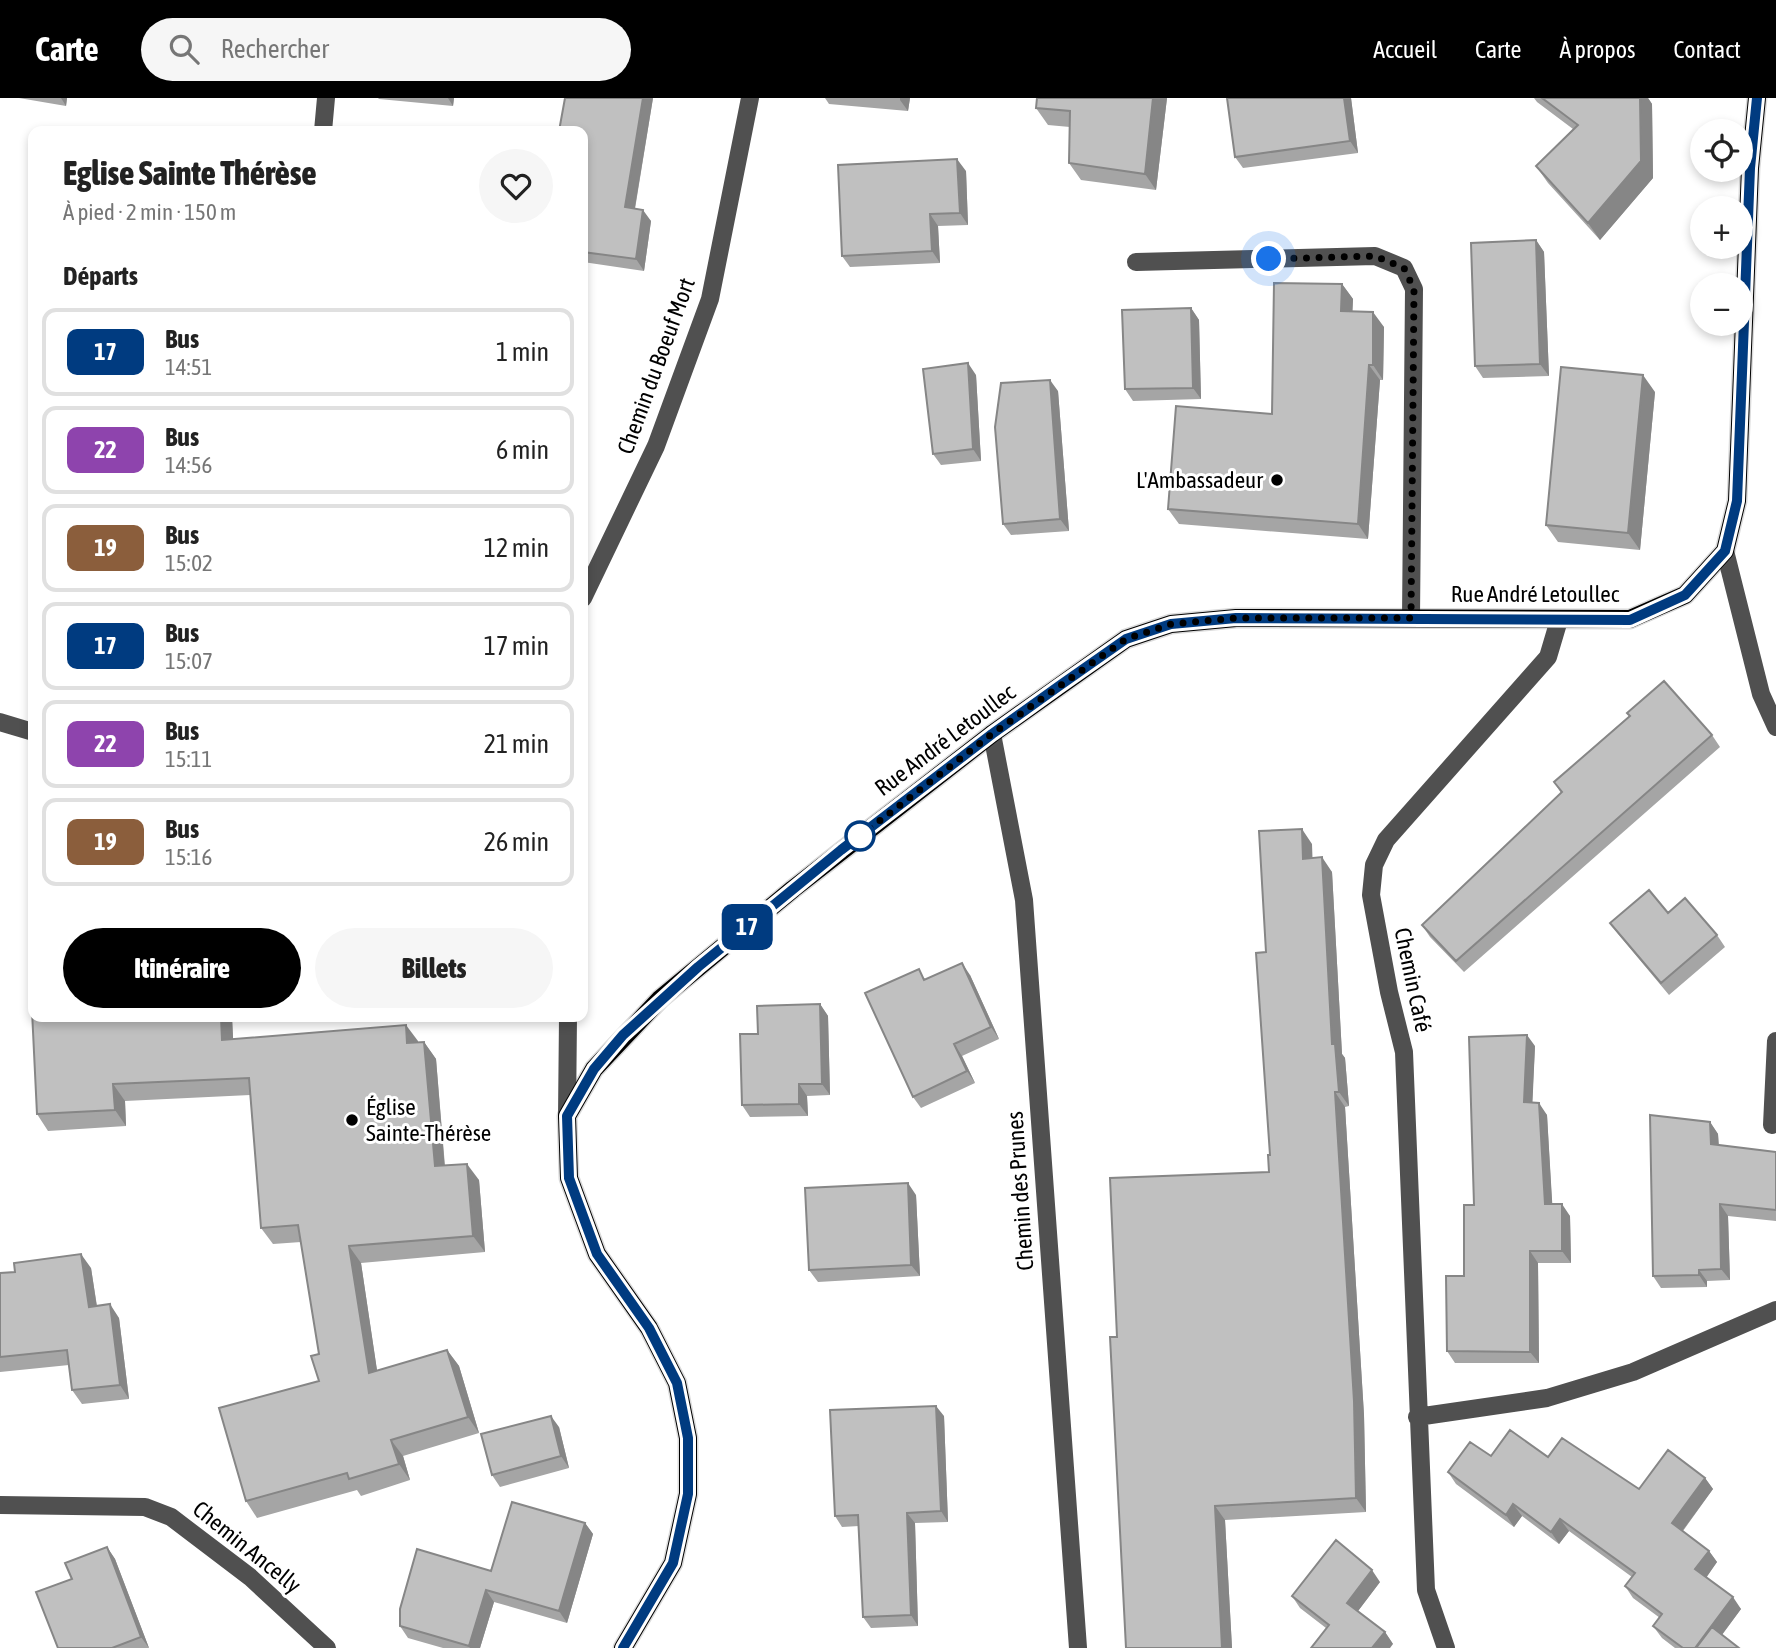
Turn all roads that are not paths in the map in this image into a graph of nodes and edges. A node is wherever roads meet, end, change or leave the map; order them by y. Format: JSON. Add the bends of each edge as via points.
{"nodes":[{"id":1,"x":326,"y":98,"type":"edge"},
{"id":2,"x":750,"y":98,"type":"edge"},
{"id":3,"x":1757,"y":98,"type":"edge"},
{"id":4,"x":323,"y":126,"type":"edge"},
{"id":5,"x":1136,"y":262,"type":"dead end"},
{"id":6,"x":1725,"y":551,"type":"junction"},
{"id":7,"x":588,"y":580,"type":"edge"},
{"id":8,"x":1411,"y":618,"type":"junction"},
{"id":9,"x":1559,"y":620,"type":"junction"},
{"id":10,"x":0,"y":722,"type":"edge"},
{"id":11,"x":1776,"y":727,"type":"edge"},
{"id":12,"x":28,"y":730,"type":"edge"},
{"id":13,"x":992,"y":734,"type":"junction"},
{"id":14,"x":568,"y":1022,"type":"edge"},
{"id":15,"x":1776,"y":1041,"type":"edge"},
{"id":16,"x":567,"y":1116,"type":"junction"},
{"id":17,"x":1772,"y":1125,"type":"dead end"},
{"id":18,"x":1776,"y":1310,"type":"edge"},
{"id":19,"x":1417,"y":1417,"type":"junction"},
{"id":20,"x":0,"y":1505,"type":"edge"},
{"id":21,"x":327,"y":1648,"type":"edge"},
{"id":22,"x":623,"y":1648,"type":"edge"},
{"id":23,"x":1078,"y":1648,"type":"edge"},
{"id":24,"x":1446,"y":1648,"type":"edge"}],
"edges":[{"from":1,"to":4,"type":"street"},
{"from":2,"to":7,"type":"street","name":"Chemin du Boeuf Mort","via":[[710,299],[656,446]]},
{"from":3,"to":6,"type":"main road","name":"Rue André Letoullec","via":[[1750,168],[1737,501]]},
{"from":5,"to":8,"type":"street","via":[[1375,256],[1404,268],[1414,289]]},
{"from":6,"to":9,"type":"main road","name":"Rue André Letoullec","via":[[1685,595],[1630,620]]},
{"from":6,"to":11,"type":"street","via":[[1761,694]]},
{"from":8,"to":9,"type":"main road","name":"Rue André Letoullec"},
{"from":8,"to":13,"type":"main road","name":"Rue André Letoullec","via":[[1236,618],[1171,624],[1126,639]]},
{"from":9,"to":19,"type":"street","name":"Chemin Café","via":[[1548,657],[1386,840],[1374,865],[1371,895],[1404,1052]]},
{"from":10,"to":12,"type":"street"},
{"from":13,"to":16,"type":"main road","name":"Rue André Letoullec","via":[[831,858],[660,999],[594,1069]]},
{"from":13,"to":23,"type":"street","name":"Chemin des Prunes","via":[[1024,900]]},
{"from":14,"to":16,"type":"street"},
{"from":15,"to":17,"type":"street"},
{"from":16,"to":22,"type":"main road","via":[[569,1178],[597,1254],[649,1328],[677,1383],[688,1438],[688,1494],[673,1563]]},
{"from":18,"to":19,"type":"street","via":[[1633,1372],[1547,1398]]},
{"from":19,"to":24,"type":"street","name":"Chemin Café","via":[[1426,1590]]},
{"from":20,"to":21,"type":"street","name":"Chemin Ancelly","via":[[145,1507],[171,1517],[250,1577]]}]}
